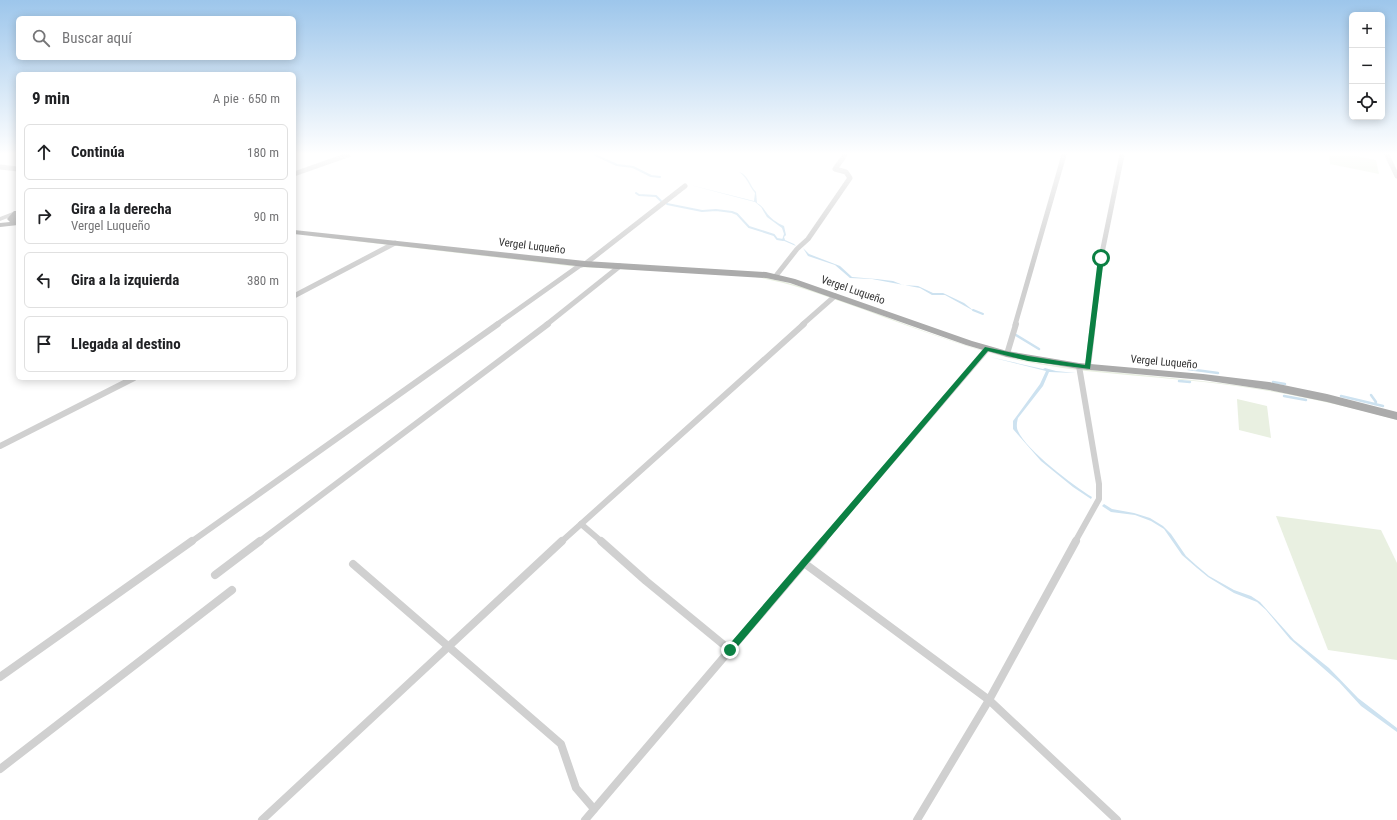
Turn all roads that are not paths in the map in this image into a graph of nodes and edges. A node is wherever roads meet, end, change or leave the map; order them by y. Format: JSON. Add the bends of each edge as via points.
{"nodes":[{"id":1,"x":676,"y":193,"type":"edge"},
{"id":2,"x":839,"y":193,"type":"edge"},
{"id":3,"x":1053,"y":193,"type":"edge"},
{"id":4,"x":1114,"y":193,"type":"edge"},
{"id":5,"x":16,"y":212,"type":"edge"},
{"id":6,"x":16,"y":213,"type":"edge"},
{"id":7,"x":0,"y":219,"type":"edge"},
{"id":8,"x":16,"y":222,"type":"edge"},
{"id":9,"x":16,"y":223,"type":"edge"},
{"id":10,"x":0,"y":225,"type":"edge"},
{"id":11,"x":296,"y":232,"type":"edge"},
{"id":12,"x":395,"y":242,"type":"junction"},
{"id":13,"x":585,"y":264,"type":"junction"},
{"id":14,"x":620,"y":266,"type":"junction"},
{"id":15,"x":775,"y":277,"type":"junction"},
{"id":16,"x":296,"y":295,"type":"edge"},
{"id":17,"x":835,"y":296,"type":"junction"},
{"id":18,"x":987,"y":349,"type":"junction"},
{"id":19,"x":1007,"y":354,"type":"junction"},
{"id":20,"x":1083,"y":367,"type":"junction"},
{"id":21,"x":130,"y":380,"type":"edge"},
{"id":22,"x":1397,"y":416,"type":"edge"},
{"id":23,"x":0,"y":446,"type":"edge"},
{"id":24,"x":581,"y":524,"type":"junction"},
{"id":25,"x":804,"y":563,"type":"junction"},
{"id":26,"x":353,"y":564,"type":"dead end"},
{"id":27,"x":215,"y":575,"type":"dead end"},
{"id":28,"x":232,"y":590,"type":"dead end"},
{"id":29,"x":447,"y":646,"type":"junction"},
{"id":30,"x":730,"y":650,"type":"junction"},
{"id":31,"x":0,"y":677,"type":"edge"},
{"id":32,"x":989,"y":700,"type":"junction"},
{"id":33,"x":0,"y":769,"type":"edge"},
{"id":34,"x":594,"y":809,"type":"junction"},
{"id":35,"x":262,"y":820,"type":"edge"},
{"id":36,"x":585,"y":820,"type":"edge"},
{"id":37,"x":917,"y":820,"type":"edge"},
{"id":38,"x":1118,"y":820,"type":"edge"}],
"edges":[{"from":1,"to":13,"type":"street"},
{"from":2,"to":15,"type":"street","via":[[808,239]]},
{"from":3,"to":19,"type":"street"},
{"from":4,"to":20,"type":"street"},
{"from":5,"to":7,"type":"street"},
{"from":6,"to":8,"type":"main road","via":[[11,219]]},
{"from":9,"to":10,"type":"main road"},
{"from":11,"to":12,"type":"main road","name":"Vergel Luqueño"},
{"from":12,"to":13,"type":"main road","name":"Vergel Luqueño"},
{"from":12,"to":16,"type":"street"},
{"from":13,"to":14,"type":"main road","name":"Vergel Luqueño"},
{"from":13,"to":31,"type":"street"},
{"from":14,"to":15,"type":"main road","name":"Vergel Luqueño"},
{"from":14,"to":27,"type":"street","via":[[518,348]]},
{"from":15,"to":17,"type":"main road","name":"Vergel Luqueño"},
{"from":17,"to":18,"type":"main road","name":"Vergel Luqueño"},
{"from":17,"to":24,"type":"street"},
{"from":18,"to":19,"type":"main road","name":"Vergel Luqueño"},
{"from":18,"to":25,"type":"street"},
{"from":19,"to":20,"type":"main road","name":"Vergel Luqueño"},
{"from":20,"to":22,"type":"main road","name":"Vergel Luqueño","via":[[1255,384],[1327,398]]},
{"from":20,"to":32,"type":"street","via":[[1099,499]]},
{"from":21,"to":23,"type":"street"},
{"from":24,"to":29,"type":"street"},
{"from":24,"to":30,"type":"street"},
{"from":25,"to":30,"type":"street"},
{"from":25,"to":32,"type":"street"},
{"from":26,"to":29,"type":"street"},
{"from":28,"to":33,"type":"street"},
{"from":29,"to":34,"type":"street","via":[[561,744],[576,788]]},
{"from":29,"to":35,"type":"street"},
{"from":30,"to":34,"type":"street"},
{"from":32,"to":37,"type":"street"},
{"from":32,"to":38,"type":"street"},
{"from":34,"to":36,"type":"street"}]}
